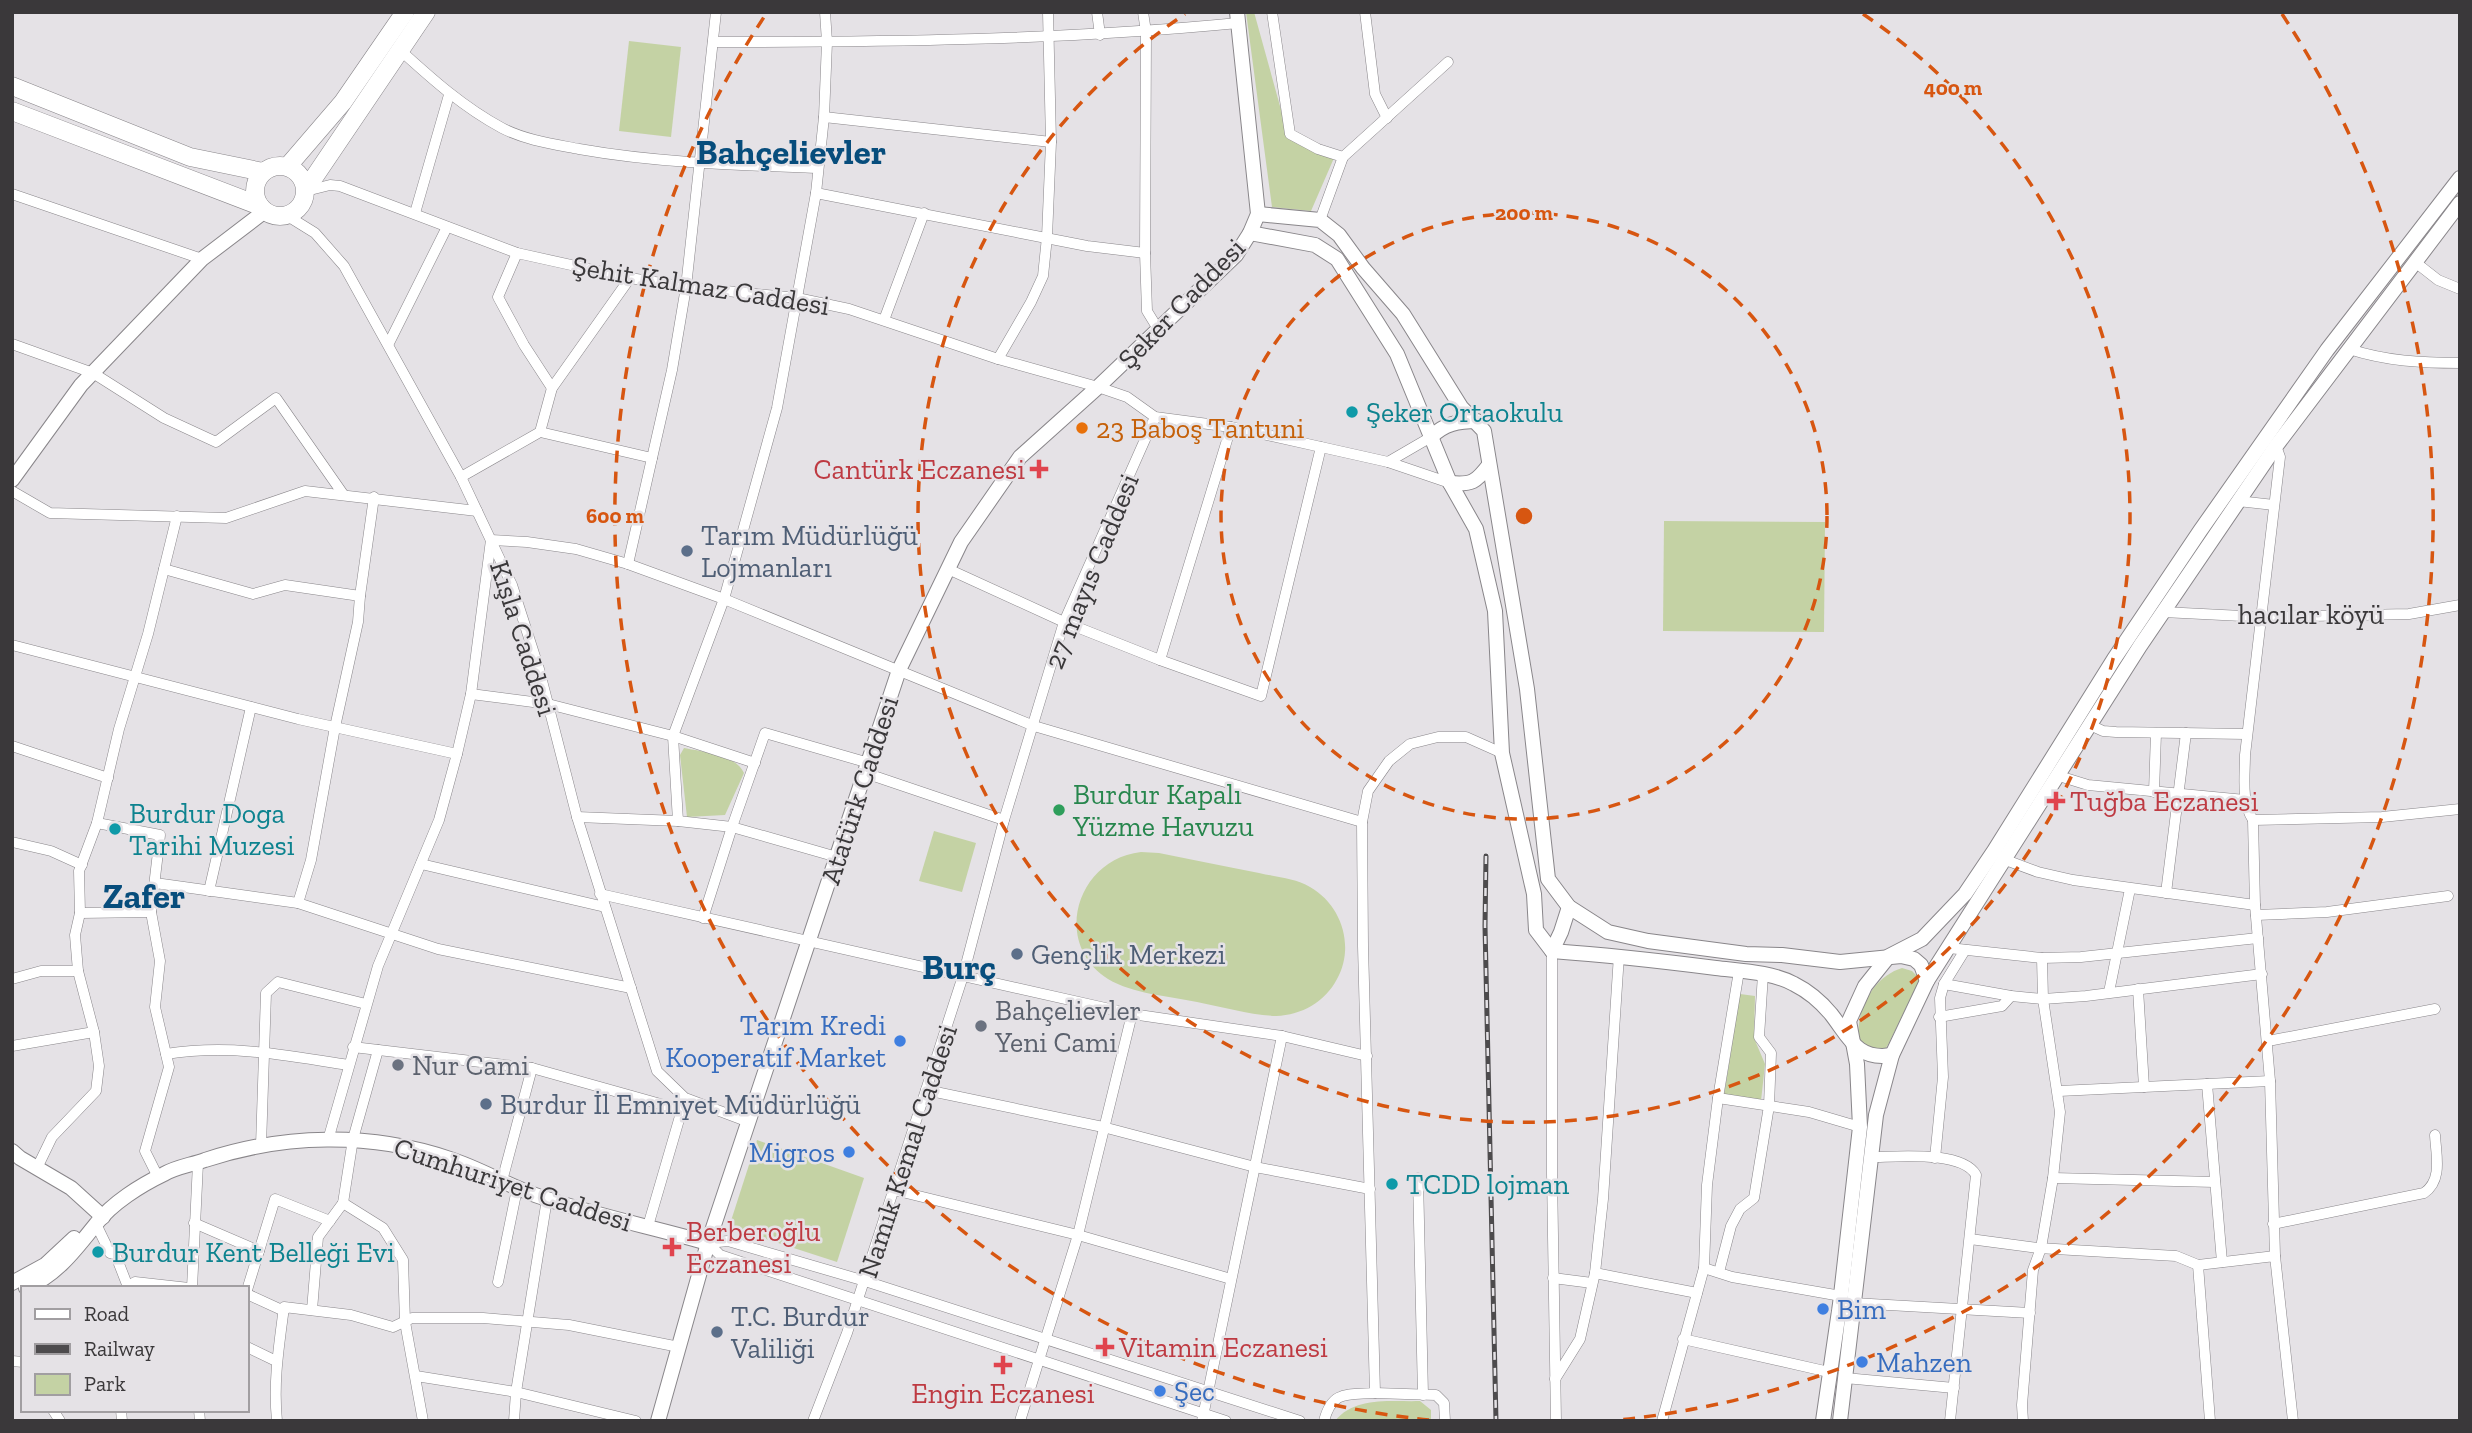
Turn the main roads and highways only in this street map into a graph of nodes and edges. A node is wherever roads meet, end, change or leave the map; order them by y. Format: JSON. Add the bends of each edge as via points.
{"nodes":[{"id":1,"x":405,"y":12,"type":"edge"},
{"id":2,"x":426,"y":12,"type":"edge"},
{"id":3,"x":1237,"y":18,"type":"edge"},
{"id":4,"x":12,"y":86,"type":"edge"},
{"id":5,"x":12,"y":111,"type":"edge"},
{"id":6,"x":288,"y":166,"type":"junction"},
{"id":7,"x":263,"y":172,"type":"junction"},
{"id":8,"x":2460,"y":178,"type":"edge"},
{"id":9,"x":305,"y":188,"type":"junction"},
{"id":10,"x":2460,"y":203,"type":"edge"},
{"id":11,"x":263,"y":208,"type":"junction"},
{"id":12,"x":1258,"y":214,"type":"junction"},
{"id":13,"x":1250,"y":233,"type":"junction"},
{"id":14,"x":1098,"y":387,"type":"joint"},
{"id":15,"x":1477,"y":421,"type":"junction"},
{"id":16,"x":1431,"y":437,"type":"junction"},
{"id":17,"x":1489,"y":465,"type":"junction"},
{"id":18,"x":12,"y":480,"type":"edge"},
{"id":19,"x":1450,"y":483,"type":"junction"},
{"id":20,"x":1569,"y":906,"type":"junction"},
{"id":21,"x":1552,"y":951,"type":"junction"},
{"id":22,"x":1889,"y":956,"type":"junction"},
{"id":23,"x":1927,"y":981,"type":"junction"},
{"id":24,"x":1852,"y":1044,"type":"junction"},
{"id":25,"x":1892,"y":1055,"type":"junction"},
{"id":26,"x":12,"y":1151,"type":"edge"},
{"id":27,"x":99,"y":1220,"type":"junction"},
{"id":28,"x":708,"y":1243,"type":"junction"},
{"id":29,"x":12,"y":1283,"type":"edge"},
{"id":30,"x":28,"y":1286,"type":"edge"},
{"id":31,"x":1847,"y":1299,"type":"junction"},
{"id":32,"x":659,"y":1421,"type":"edge"},
{"id":33,"x":1823,"y":1421,"type":"edge"},
{"id":34,"x":1840,"y":1421,"type":"edge"}],
"edges":[{"from":1,"to":6,"type":"highway","via":[[343,102]]},
{"from":2,"to":9,"type":"highway"},
{"from":3,"to":12,"type":"main road"},
{"from":4,"to":7,"type":"highway","via":[[190,157]]},
{"from":5,"to":11,"type":"highway"},
{"from":6,"to":7,"type":"highway"},
{"from":6,"to":9,"type":"highway","via":[[299,174]]},
{"from":7,"to":11,"type":"highway","via":[[255,192]]},
{"from":8,"to":22,"type":"main road","via":[[2327,350],[2200,530],[1965,894],[1922,939]]},
{"from":9,"to":11,"type":"highway","via":[[299,207],[286,215]]},
{"from":10,"to":23,"type":"main road","via":[[2238,501]]},
{"from":11,"to":18,"type":"main road","via":[[202,259],[81,385]]},
{"from":12,"to":13,"type":"main road","name":"Şeker Caddesi"},
{"from":12,"to":15,"type":"main road","via":[[1320,220],[1339,235],[1404,314],[1461,407]]},
{"from":13,"to":14,"type":"main road","name":"Şeker Caddesi","via":[[1236,255]]},
{"from":13,"to":16,"type":"main road","via":[[1315,245],[1337,259],[1397,354]]},
{"from":14,"to":28,"type":"main road","name":"Atatürk Caddesi","via":[[1020,457],[961,542],[900,670]]},
{"from":15,"to":16,"type":"main road","via":[[1441,427]]},
{"from":15,"to":17,"type":"main road","via":[[1484,431]]},
{"from":16,"to":19,"type":"main road"},
{"from":17,"to":19,"type":"main road","via":[[1479,479]]},
{"from":17,"to":20,"type":"main road","via":[[1527,688],[1548,879]]},
{"from":19,"to":21,"type":"main road","via":[[1476,529],[1494,611],[1502,752],[1534,894],[1536,930]]},
{"from":20,"to":21,"type":"main road"},
{"from":20,"to":22,"type":"main road","via":[[1608,932],[1648,941],[1840,962]]},
{"from":21,"to":24,"type":"main road","via":[[1619,955],[1793,982],[1811,994]]},
{"from":22,"to":23,"type":"main road","via":[[1913,959],[1921,965]]},
{"from":22,"to":24,"type":"main road","via":[[1865,986],[1853,1011],[1849,1021]]},
{"from":23,"to":25,"type":"main road"},
{"from":24,"to":25,"type":"main road","via":[[1868,1055]]},
{"from":24,"to":31,"type":"main road","via":[[1860,1127]]},
{"from":25,"to":31,"type":"main road","via":[[1876,1115]]},
{"from":26,"to":27,"type":"main road","via":[[71,1188]]},
{"from":27,"to":28,"type":"main road","name":"Cumhuriyet Caddesi","via":[[158,1177],[198,1163],[261,1146],[353,1139],[426,1152],[547,1199]]},
{"from":27,"to":29,"type":"main road","via":[[45,1265]]},
{"from":27,"to":30,"type":"main road","via":[[60,1265]]},
{"from":28,"to":32,"type":"main road","name":"Atatürk Caddesi"},
{"from":31,"to":33,"type":"main road","via":[[1829,1372]]},
{"from":31,"to":34,"type":"main road"}]}
